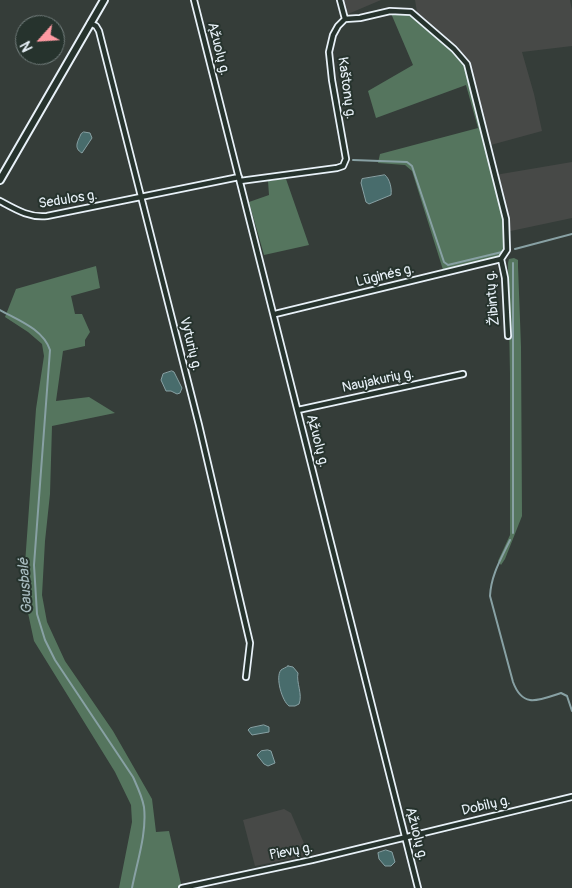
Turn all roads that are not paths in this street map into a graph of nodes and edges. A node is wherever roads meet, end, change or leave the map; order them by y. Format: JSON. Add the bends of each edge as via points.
{"nodes":[{"id":1,"x":104,"y":0,"type":"edge"},
{"id":2,"x":194,"y":0,"type":"edge"},
{"id":3,"x":340,"y":0,"type":"edge"},
{"id":4,"x":345,"y":19,"type":"junction"},
{"id":5,"x":90,"y":22,"type":"junction"},
{"id":6,"x":240,"y":179,"type":"junction"},
{"id":7,"x":0,"y":180,"type":"edge"},
{"id":8,"x":142,"y":198,"type":"junction"},
{"id":9,"x":0,"y":201,"type":"edge"},
{"id":10,"x":500,"y":259,"type":"junction"},
{"id":11,"x":274,"y":314,"type":"junction"},
{"id":12,"x":508,"y":336,"type":"dead end"},
{"id":13,"x":463,"y":374,"type":"dead end"},
{"id":14,"x":298,"y":410,"type":"junction"},
{"id":15,"x":246,"y":677,"type":"dead end"},
{"id":16,"x":572,"y":798,"type":"edge"},
{"id":17,"x":405,"y":837,"type":"junction"},
{"id":18,"x":182,"y":888,"type":"edge"},
{"id":19,"x":418,"y":888,"type":"edge"}],
"edges":[{"from":1,"to":5,"type":"main road"},
{"from":2,"to":6,"type":"street","name":"Ąžuolų g."},
{"from":3,"to":4,"type":"street"},
{"from":4,"to":6,"type":"street","name":"Kaštonų g.","via":[[333,35],[329,52],[346,159],[343,166]]},
{"from":4,"to":10,"type":"street","via":[[390,11],[411,12],[467,64],[506,219],[507,250]]},
{"from":5,"to":7,"type":"main road"},
{"from":5,"to":8,"type":"street","name":"Vyturių g.","via":[[99,32]]},
{"from":6,"to":8,"type":"street","name":"Sedulos g."},
{"from":6,"to":11,"type":"street","name":"Ąžuolų g."},
{"from":8,"to":9,"type":"street","name":"Sedulos g.","via":[[39,217],[24,214]]},
{"from":8,"to":15,"type":"street","name":"Vyturių g.","via":[[250,643]]},
{"from":10,"to":11,"type":"street","name":"Lūginės g."},
{"from":10,"to":12,"type":"street","name":"Žibintų g.","via":[[505,278]]},
{"from":11,"to":14,"type":"street","name":"Ąžuolų g."},
{"from":13,"to":14,"type":"street","name":"Naujakurių g."},
{"from":14,"to":17,"type":"street","name":"Ąžuolų g."},
{"from":16,"to":17,"type":"street","name":"Dobilų g."},
{"from":17,"to":18,"type":"street","name":"Pievų g."},
{"from":17,"to":19,"type":"street","name":"Ąžuolų g."}]}
